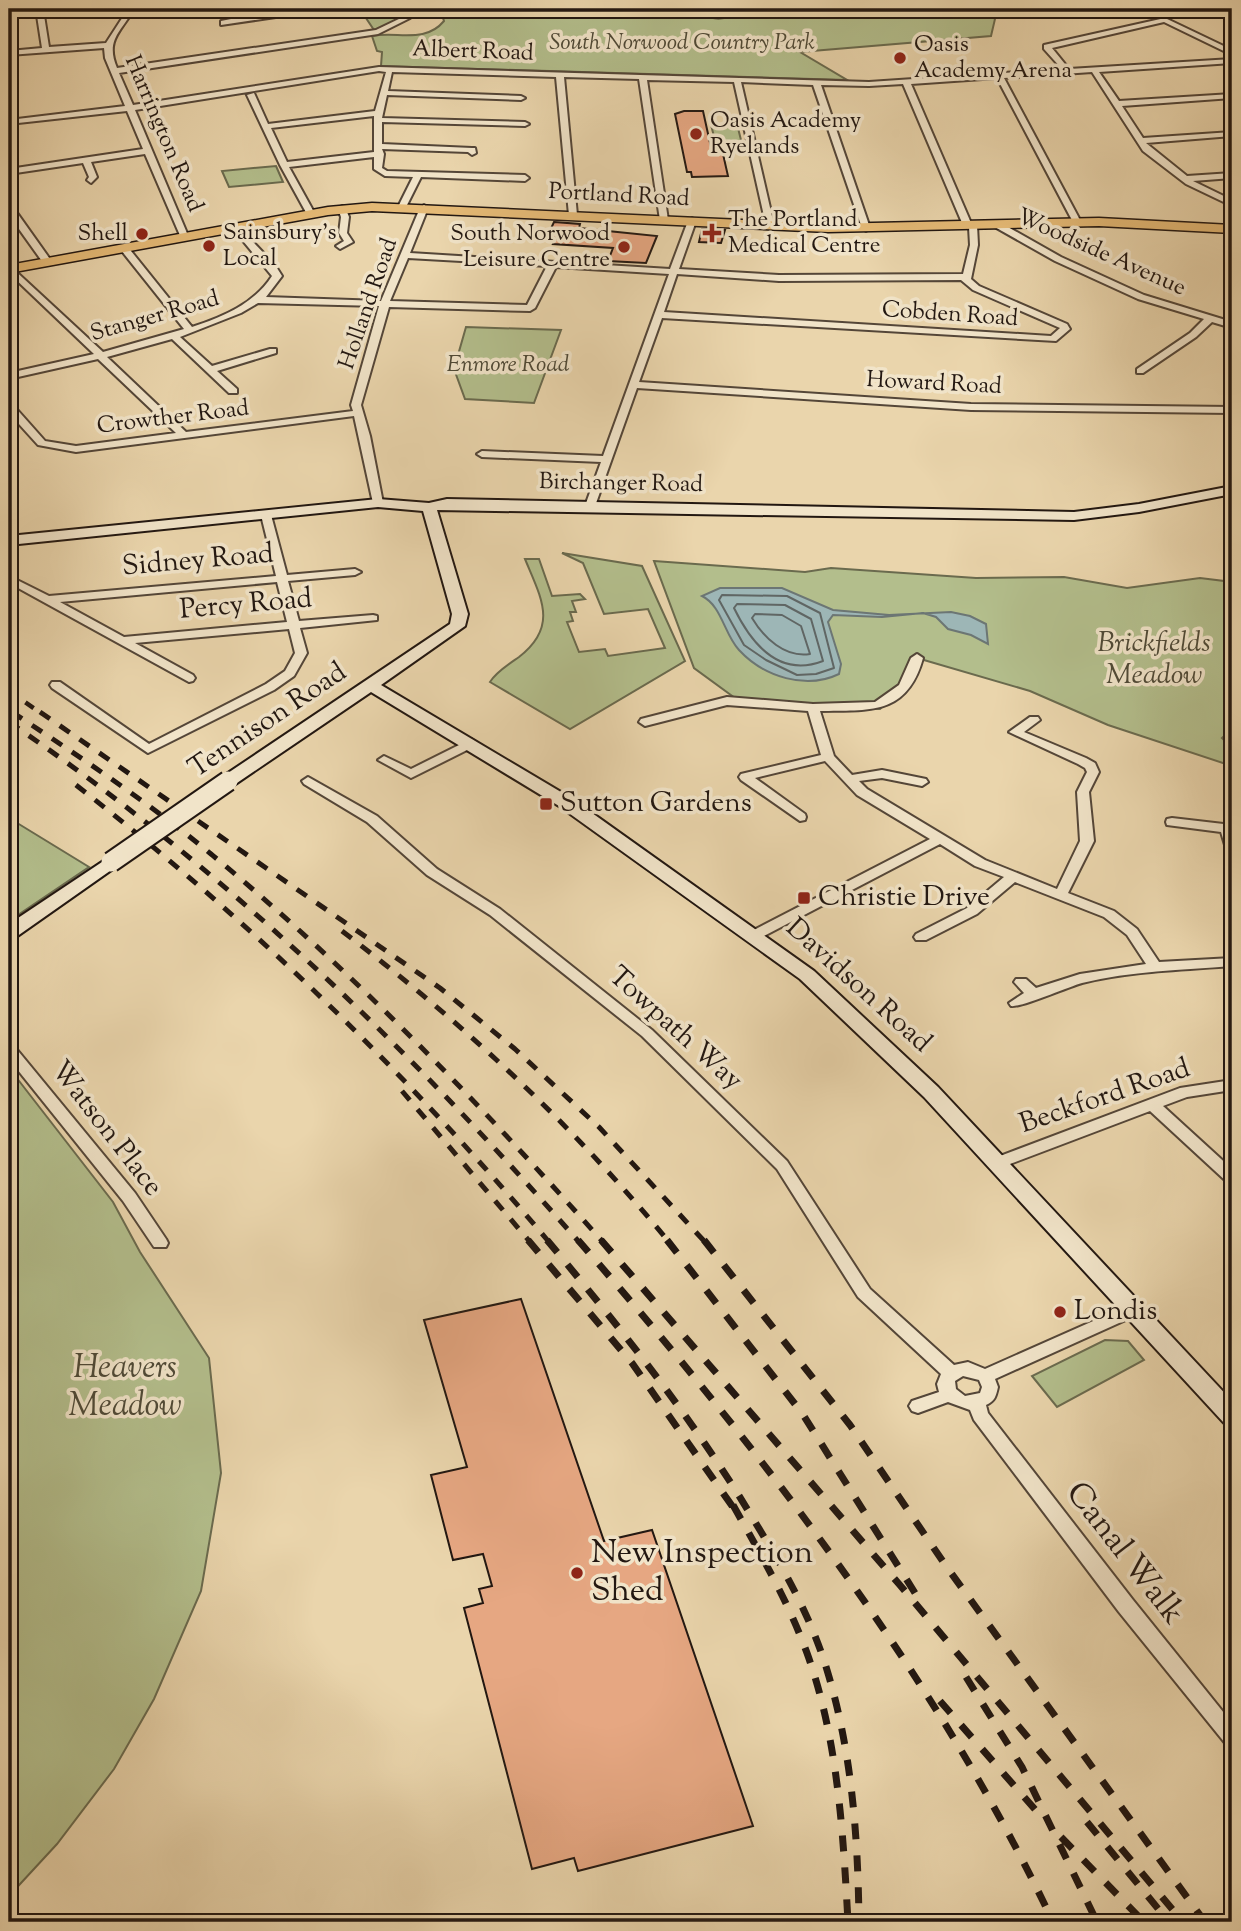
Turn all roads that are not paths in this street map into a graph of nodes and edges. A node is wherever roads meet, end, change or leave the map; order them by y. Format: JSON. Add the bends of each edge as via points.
{"nodes":[{"id":1,"x":39,"y":9,"type":"edge"},
{"id":2,"x":131,"y":9,"type":"edge"},
{"id":3,"x":239,"y":9,"type":"edge"},
{"id":4,"x":326,"y":9,"type":"edge"},
{"id":5,"x":372,"y":9,"type":"edge"},
{"id":6,"x":252,"y":17,"type":"junction"},
{"id":7,"x":224,"y":23,"type":"dead end"},
{"id":8,"x":108,"y":45,"type":"junction"},
{"id":9,"x":46,"y":50,"type":"junction"},
{"id":10,"x":1232,"y":52,"type":"edge"},
{"id":11,"x":9,"y":53,"type":"edge"},
{"id":12,"x":1232,"y":61,"type":"edge"},
{"id":13,"x":1094,"y":70,"type":"junction"},
{"id":14,"x":115,"y":71,"type":"junction"},
{"id":15,"x":1067,"y":71,"type":"junction"},
{"id":16,"x":389,"y":73,"type":"dead end"},
{"id":17,"x":560,"y":74,"type":"junction"},
{"id":18,"x":999,"y":75,"type":"junction"},
{"id":19,"x":643,"y":77,"type":"junction"},
{"id":20,"x":737,"y":80,"type":"junction"},
{"id":21,"x":816,"y":82,"type":"junction"},
{"id":22,"x":906,"y":82,"type":"junction"},
{"id":23,"x":386,"y":93,"type":"junction"},
{"id":24,"x":251,"y":95,"type":"dead end"},
{"id":25,"x":1232,"y":96,"type":"edge"},
{"id":26,"x":521,"y":98,"type":"dead end"},
{"id":27,"x":1116,"y":104,"type":"junction"},
{"id":28,"x":131,"y":108,"type":"junction"},
{"id":29,"x":379,"y":116,"type":"junction"},
{"id":30,"x":9,"y":122,"type":"edge"},
{"id":31,"x":525,"y":124,"type":"dead end"},
{"id":32,"x":268,"y":126,"type":"junction"},
{"id":33,"x":1232,"y":134,"type":"edge"},
{"id":34,"x":1139,"y":141,"type":"junction"},
{"id":35,"x":380,"y":150,"type":"junction"},
{"id":36,"x":148,"y":151,"type":"junction"},
{"id":37,"x":472,"y":153,"type":"dead end"},
{"id":38,"x":86,"y":160,"type":"junction"},
{"id":39,"x":284,"y":165,"type":"junction"},
{"id":40,"x":9,"y":172,"type":"edge"},
{"id":41,"x":418,"y":174,"type":"junction"},
{"id":42,"x":1232,"y":175,"type":"edge"},
{"id":43,"x":525,"y":178,"type":"dead end"},
{"id":44,"x":1185,"y":179,"type":"junction"},
{"id":45,"x":91,"y":180,"type":"dead end"},
{"id":46,"x":1232,"y":203,"type":"edge"},
{"id":47,"x":402,"y":207,"type":"junction"},
{"id":48,"x":424,"y":208,"type":"junction"},
{"id":49,"x":342,"y":209,"type":"junction"},
{"id":50,"x":9,"y":212,"type":"edge"},
{"id":51,"x":572,"y":212,"type":"junction"},
{"id":52,"x":312,"y":214,"type":"junction"},
{"id":53,"x":664,"y":220,"type":"junction"},
{"id":54,"x":692,"y":221,"type":"junction"},
{"id":55,"x":1077,"y":222,"type":"junction"},
{"id":56,"x":771,"y":225,"type":"junction"},
{"id":57,"x":970,"y":225,"type":"junction"},
{"id":58,"x":996,"y":225,"type":"junction"},
{"id":59,"x":237,"y":228,"type":"junction"},
{"id":60,"x":866,"y":228,"type":"junction"},
{"id":61,"x":1232,"y":229,"type":"edge"},
{"id":62,"x":185,"y":238,"type":"junction"},
{"id":63,"x":340,"y":246,"type":"dead end"},
{"id":64,"x":124,"y":248,"type":"junction"},
{"id":65,"x":405,"y":255,"type":"junction"},
{"id":66,"x":47,"y":262,"type":"junction"},
{"id":67,"x":553,"y":264,"type":"junction"},
{"id":68,"x":9,"y":269,"type":"edge"},
{"id":69,"x":675,"y":272,"type":"junction"},
{"id":70,"x":965,"y":278,"type":"junction"},
{"id":71,"x":258,"y":300,"type":"junction"},
{"id":72,"x":385,"y":303,"type":"junction"},
{"id":73,"x":660,"y":315,"type":"junction"},
{"id":74,"x":1210,"y":319,"type":"junction"},
{"id":75,"x":1232,"y":325,"type":"edge"},
{"id":76,"x":190,"y":331,"type":"junction"},
{"id":77,"x":174,"y":336,"type":"junction"},
{"id":78,"x":273,"y":351,"type":"dead end"},
{"id":79,"x":100,"y":354,"type":"junction"},
{"id":80,"x":210,"y":370,"type":"junction"},
{"id":81,"x":1140,"y":371,"type":"dead end"},
{"id":82,"x":9,"y":376,"type":"edge"},
{"id":83,"x":634,"y":385,"type":"junction"},
{"id":84,"x":233,"y":391,"type":"dead end"},
{"id":85,"x":9,"y":407,"type":"edge"},
{"id":86,"x":1232,"y":410,"type":"edge"},
{"id":87,"x":357,"y":413,"type":"junction"},
{"id":88,"x":185,"y":436,"type":"junction"},
{"id":89,"x":482,"y":454,"type":"dead end"},
{"id":90,"x":607,"y":458,"type":"junction"},
{"id":91,"x":1232,"y":490,"type":"edge"},
{"id":92,"x":378,"y":503,"type":"junction"},
{"id":93,"x":590,"y":506,"type":"junction"},
{"id":94,"x":429,"y":508,"type":"junction"},
{"id":95,"x":266,"y":514,"type":"junction"},
{"id":96,"x":9,"y":541,"type":"edge"},
{"id":97,"x":355,"y":572,"type":"dead end"},
{"id":98,"x":283,"y":578,"type":"junction"},
{"id":99,"x":9,"y":579,"type":"edge"},
{"id":100,"x":47,"y":600,"type":"junction"},
{"id":101,"x":373,"y":618,"type":"dead end"},
{"id":102,"x":296,"y":625,"type":"junction"},
{"id":103,"x":123,"y":641,"type":"junction"},
{"id":104,"x":917,"y":658,"type":"dead end"},
{"id":105,"x":189,"y":677,"type":"dead end"},
{"id":106,"x":56,"y":685,"type":"dead end"},
{"id":107,"x":372,"y":686,"type":"junction"},
{"id":108,"x":813,"y":708,"type":"junction"},
{"id":109,"x":1034,"y":720,"type":"dead end"},
{"id":110,"x":645,"y":722,"type":"dead end"},
{"id":111,"x":471,"y":743,"type":"junction"},
{"id":112,"x":828,"y":757,"type":"junction"},
{"id":113,"x":384,"y":760,"type":"dead end"},
{"id":114,"x":849,"y":779,"type":"junction"},
{"id":115,"x":308,"y":781,"type":"dead end"},
{"id":116,"x":922,"y":782,"type":"dead end"},
{"id":117,"x":800,"y":817,"type":"dead end"},
{"id":118,"x":1172,"y":822,"type":"dead end"},
{"id":119,"x":1230,"y":829,"type":"edge"},
{"id":120,"x":940,"y":839,"type":"junction"},
{"id":121,"x":1232,"y":845,"type":"edge"},
{"id":122,"x":1013,"y":877,"type":"junction"},
{"id":123,"x":1061,"y":894,"type":"junction"},
{"id":124,"x":9,"y":933,"type":"edge"},
{"id":125,"x":755,"y":935,"type":"junction"},
{"id":126,"x":921,"y":937,"type":"dead end"},
{"id":127,"x":1232,"y":962,"type":"edge"},
{"id":128,"x":1155,"y":967,"type":"junction"},
{"id":129,"x":1021,"y":982,"type":"dead end"},
{"id":130,"x":1034,"y":993,"type":"junction"},
{"id":131,"x":1016,"y":1003,"type":"dead end"},
{"id":132,"x":9,"y":1049,"type":"edge"},
{"id":133,"x":1232,"y":1085,"type":"edge"},
{"id":134,"x":1152,"y":1104,"type":"junction"},
{"id":135,"x":997,"y":1163,"type":"junction"},
{"id":136,"x":1232,"y":1178,"type":"edge"},
{"id":137,"x":160,"y":1243,"type":"dead end"},
{"id":138,"x":1133,"y":1310,"type":"junction"},
{"id":139,"x":951,"y":1373,"type":"junction"},
{"id":140,"x":985,"y":1376,"type":"junction"},
{"id":141,"x":950,"y":1395,"type":"junction"},
{"id":142,"x":977,"y":1403,"type":"junction"},
{"id":143,"x":918,"y":1406,"type":"dead end"},
{"id":144,"x":1232,"y":1416,"type":"edge"},
{"id":145,"x":1232,"y":1737,"type":"edge"}],
"edges":[{"from":1,"to":9,"type":"street"},
{"from":2,"to":8,"type":"street","name":"Harrington Road"},
{"from":3,"to":6,"type":"street"},
{"from":4,"to":6,"type":"street"},
{"from":5,"to":14,"type":"street","via":[[396,10],[407,16],[391,31]]},
{"from":6,"to":7,"type":"street"},
{"from":8,"to":9,"type":"street"},
{"from":8,"to":14,"type":"street","name":"Harrington Road"},
{"from":9,"to":11,"type":"street"},
{"from":10,"to":15,"type":"street","via":[[1165,20],[1047,47]]},
{"from":12,"to":13,"type":"street","name":"Albert Road"},
{"from":13,"to":15,"type":"street","name":"Albert Road"},
{"from":13,"to":27,"type":"street"},
{"from":14,"to":28,"type":"street","name":"Harrington Road"},
{"from":15,"to":18,"type":"street","name":"Albert Road"},
{"from":16,"to":23,"type":"street"},
{"from":17,"to":19,"type":"street","name":"Albert Road"},
{"from":17,"to":28,"type":"street","name":"Albert Road","via":[[379,69]]},
{"from":17,"to":51,"type":"street"},
{"from":18,"to":22,"type":"street","name":"Albert Road"},
{"from":18,"to":55,"type":"street"},
{"from":19,"to":20,"type":"street","name":"Albert Road"},
{"from":19,"to":53,"type":"street"},
{"from":20,"to":21,"type":"street","name":"Albert Road"},
{"from":20,"to":56,"type":"street"},
{"from":21,"to":22,"type":"street","name":"Albert Road"},
{"from":21,"to":60,"type":"street"},
{"from":22,"to":57,"type":"street"},
{"from":23,"to":26,"type":"street"},
{"from":23,"to":29,"type":"street"},
{"from":24,"to":32,"type":"street"},
{"from":25,"to":27,"type":"street"},
{"from":27,"to":34,"type":"street"},
{"from":28,"to":30,"type":"street","name":"Albert Road"},
{"from":28,"to":36,"type":"street","name":"Harrington Road"},
{"from":29,"to":31,"type":"street"},
{"from":29,"to":32,"type":"street"},
{"from":29,"to":35,"type":"street"},
{"from":32,"to":39,"type":"street"},
{"from":33,"to":34,"type":"street"},
{"from":34,"to":44,"type":"street"},
{"from":35,"to":37,"type":"street"},
{"from":35,"to":39,"type":"street"},
{"from":35,"to":41,"type":"street","via":[[378,169]]},
{"from":36,"to":38,"type":"street"},
{"from":36,"to":62,"type":"street","name":"Harrington Road"},
{"from":38,"to":40,"type":"street"},
{"from":38,"to":45,"type":"street"},
{"from":39,"to":52,"type":"street"},
{"from":41,"to":43,"type":"street"},
{"from":41,"to":47,"type":"street"},
{"from":42,"to":44,"type":"street"},
{"from":44,"to":46,"type":"street"},
{"from":47,"to":48,"type":"main road","name":"Portland Road"},
{"from":47,"to":49,"type":"main road","name":"Portland Road"},
{"from":48,"to":51,"type":"main road","name":"Portland Road"},
{"from":48,"to":65,"type":"street","name":"Holland Road"},
{"from":49,"to":52,"type":"main road","name":"Portland Road"},
{"from":49,"to":63,"type":"street","via":[[343,233],[349,242]]},
{"from":50,"to":66,"type":"street"},
{"from":51,"to":53,"type":"main road","name":"Portland Road"},
{"from":52,"to":59,"type":"main road","name":"Portland Road"},
{"from":53,"to":54,"type":"main road","name":"Portland Road"},
{"from":54,"to":56,"type":"main road","name":"Portland Road"},
{"from":54,"to":69,"type":"street"},
{"from":55,"to":58,"type":"main road","name":"Portland Road"},
{"from":55,"to":61,"type":"main road","name":"Portland Road"},
{"from":56,"to":60,"type":"main road","name":"Portland Road"},
{"from":57,"to":58,"type":"main road","name":"Portland Road"},
{"from":57,"to":60,"type":"main road","name":"Portland Road"},
{"from":57,"to":70,"type":"street","name":"Cobden Road","via":[[974,245]]},
{"from":58,"to":74,"type":"street","name":"Woodside Avenue","via":[[1140,297]]},
{"from":59,"to":62,"type":"main road","name":"Portland Road"},
{"from":59,"to":71,"type":"street","name":"Stanger Road","via":[[276,274],[272,288]]},
{"from":62,"to":64,"type":"main road","name":"Portland Road"},
{"from":64,"to":66,"type":"main road","name":"Portland Road"},
{"from":64,"to":76,"type":"street"},
{"from":65,"to":67,"type":"street"},
{"from":65,"to":72,"type":"street","name":"Holland Road"},
{"from":66,"to":68,"type":"main road","name":"Portland Road"},
{"from":67,"to":69,"type":"street"},
{"from":67,"to":72,"type":"street","via":[[530,308]]},
{"from":68,"to":79,"type":"street"},
{"from":69,"to":70,"type":"street","via":[[779,278]]},
{"from":69,"to":73,"type":"street"},
{"from":70,"to":73,"type":"street","name":"Cobden Road","via":[[976,288],[1065,329],[1043,341]]},
{"from":71,"to":72,"type":"street"},
{"from":71,"to":76,"type":"street","name":"Stanger Road","via":[[232,316]]},
{"from":72,"to":87,"type":"street","name":"Holland Road"},
{"from":73,"to":83,"type":"street"},
{"from":74,"to":75,"type":"street","name":"Woodside Avenue"},
{"from":74,"to":81,"type":"street"},
{"from":76,"to":77,"type":"street","name":"Stanger Road"},
{"from":77,"to":79,"type":"street","name":"Stanger Road"},
{"from":77,"to":80,"type":"street"},
{"from":78,"to":80,"type":"street"},
{"from":79,"to":82,"type":"street","name":"Stanger Road"},
{"from":79,"to":88,"type":"street"},
{"from":80,"to":84,"type":"street"},
{"from":83,"to":86,"type":"street","name":"Howard Road","via":[[971,407]]},
{"from":83,"to":90,"type":"street"},
{"from":85,"to":88,"type":"street","name":"Crowther Road","via":[[42,443],[57,448]]},
{"from":87,"to":88,"type":"street","name":"Crowther Road"},
{"from":87,"to":92,"type":"street"},
{"from":89,"to":90,"type":"street"},
{"from":90,"to":93,"type":"street"},
{"from":91,"to":93,"type":"street","name":"Birchanger Road","via":[[1074,516]]},
{"from":92,"to":94,"type":"street","name":"Birchanger Road"},
{"from":92,"to":95,"type":"street","name":"Birchanger Road"},
{"from":93,"to":94,"type":"street","name":"Birchanger Road","via":[[447,503]]},
{"from":94,"to":107,"type":"street","name":"Tennison Road","via":[[460,620],[450,633]]},
{"from":95,"to":96,"type":"street","name":"Birchanger Road"},
{"from":95,"to":98,"type":"street"},
{"from":97,"to":98,"type":"street","name":"Sidney Road"},
{"from":98,"to":100,"type":"street","name":"Sidney Road"},
{"from":98,"to":102,"type":"street"},
{"from":99,"to":100,"type":"street"},
{"from":100,"to":103,"type":"street"},
{"from":101,"to":102,"type":"street","name":"Percy Road"},
{"from":102,"to":103,"type":"street","name":"Percy Road"},
{"from":102,"to":106,"type":"street","via":[[301,653],[290,673],[148,749]]},
{"from":103,"to":105,"type":"street"},
{"from":104,"to":108,"type":"street","via":[[905,690],[877,706]]},
{"from":107,"to":111,"type":"street","name":"Davidson Road"},
{"from":107,"to":124,"type":"street","name":"Tennison Road","bridge":true},
{"from":108,"to":110,"type":"street","via":[[727,701]]},
{"from":108,"to":112,"type":"street"},
{"from":109,"to":123,"type":"street","via":[[1015,732],[1082,761],[1093,772],[1083,792],[1087,841]]},
{"from":111,"to":113,"type":"street","via":[[411,774]]},
{"from":111,"to":125,"type":"street","name":"Davidson Road","via":[[633,848]]},
{"from":112,"to":114,"type":"street"},
{"from":112,"to":117,"type":"street","via":[[745,776]]},
{"from":114,"to":116,"type":"street","via":[[882,774]]},
{"from":114,"to":120,"type":"street","via":[[862,792]]},
{"from":115,"to":139,"type":"street","name":"Towpath Way","via":[[372,819],[432,872],[495,912],[647,1033],[782,1165],[864,1293]]},
{"from":118,"to":119,"type":"street"},
{"from":119,"to":121,"type":"street"},
{"from":120,"to":122,"type":"street"},
{"from":120,"to":125,"type":"street"},
{"from":122,"to":123,"type":"street"},
{"from":122,"to":126,"type":"street","via":[[985,902]]},
{"from":123,"to":128,"type":"street","via":[[1121,922]]},
{"from":125,"to":135,"type":"street","name":"Davidson Road","via":[[879,1041]]},
{"from":127,"to":128,"type":"street"},
{"from":128,"to":130,"type":"street","via":[[1080,979]]},
{"from":129,"to":130,"type":"street"},
{"from":130,"to":131,"type":"street"},
{"from":132,"to":137,"type":"street","name":"Watson Place","via":[[129,1197]]},
{"from":133,"to":134,"type":"street","name":"Beckford Road"},
{"from":134,"to":135,"type":"street","name":"Beckford Road"},
{"from":134,"to":136,"type":"street"},
{"from":135,"to":138,"type":"street","name":"Davidson Road"},
{"from":138,"to":140,"type":"street"},
{"from":138,"to":144,"type":"street","name":"Davidson Road"},
{"from":139,"to":140,"type":"street","via":[[968,1369]]},
{"from":139,"to":141,"type":"street","via":[[946,1384]]},
{"from":140,"to":142,"type":"street","via":[[990,1392]]},
{"from":141,"to":142,"type":"street"},
{"from":141,"to":143,"type":"street"},
{"from":142,"to":145,"type":"street","name":"Canal Walk","via":[[980,1415],[1045,1501]]}]}
